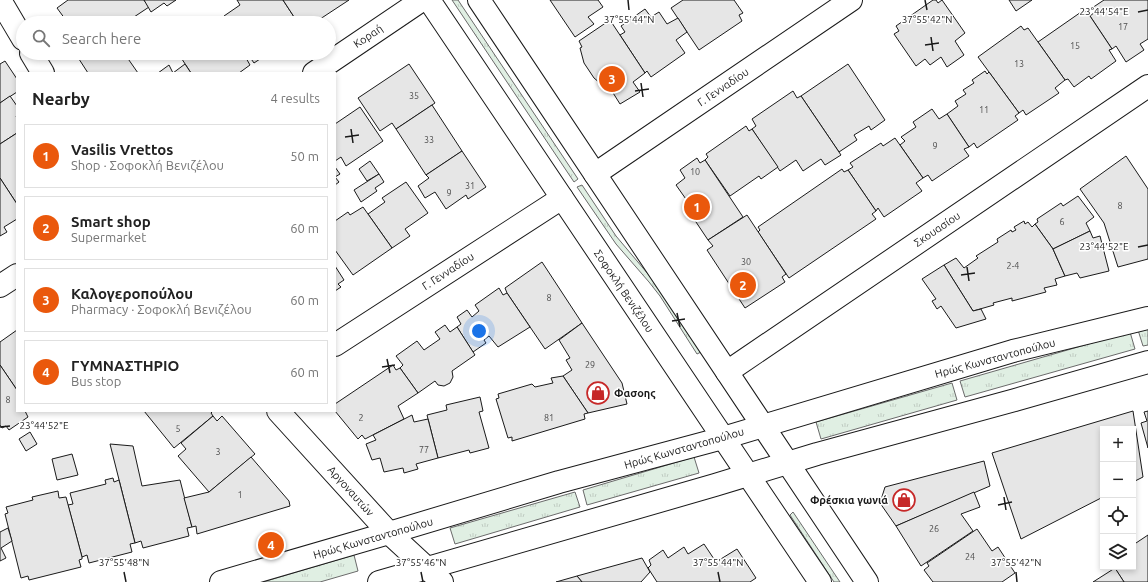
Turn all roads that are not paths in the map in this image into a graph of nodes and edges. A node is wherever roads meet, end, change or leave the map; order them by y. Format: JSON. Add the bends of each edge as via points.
{"nodes":[{"id":1,"x":0,"y":0,"type":"edge"},
{"id":2,"x":422,"y":0,"type":"edge"},
{"id":3,"x":429,"y":0,"type":"edge"},
{"id":4,"x":479,"y":0,"type":"edge"},
{"id":5,"x":851,"y":0,"type":"edge"},
{"id":6,"x":16,"y":27,"type":"edge"},
{"id":7,"x":336,"y":58,"type":"edge"},
{"id":8,"x":35,"y":60,"type":"edge"},
{"id":9,"x":333,"y":60,"type":"edge"},
{"id":10,"x":42,"y":72,"type":"edge"},
{"id":11,"x":315,"y":72,"type":"edge"},
{"id":12,"x":1148,"y":86,"type":"edge"},
{"id":13,"x":595,"y":174,"type":"junction"},
{"id":14,"x":562,"y":198,"type":"junction"},
{"id":15,"x":16,"y":275,"type":"edge"},
{"id":16,"x":0,"y":286,"type":"edge"},
{"id":17,"x":1148,"y":318,"type":"edge"},
{"id":18,"x":336,"y":344,"type":"edge"},
{"id":19,"x":1148,"y":362,"type":"edge"},
{"id":20,"x":727,"y":372,"type":"junction"},
{"id":21,"x":279,"y":412,"type":"edge"},
{"id":22,"x":763,"y":426,"type":"junction"},
{"id":23,"x":723,"y":438,"type":"junction"},
{"id":24,"x":788,"y":464,"type":"junction"},
{"id":25,"x":748,"y":475,"type":"junction"},
{"id":26,"x":389,"y":533,"type":"junction"},
{"id":27,"x":434,"y":575,"type":"edge"},
{"id":28,"x":221,"y":582,"type":"edge"},
{"id":29,"x":379,"y":582,"type":"edge"},
{"id":30,"x":820,"y":582,"type":"edge"},
{"id":31,"x":867,"y":582,"type":"edge"}],
"edges":[{"from":1,"to":6,"type":"street"},
{"from":2,"to":7,"type":"street","name":"Κοραή"},
{"from":3,"to":14,"type":"street","name":"Σοφοκλή Βενιζέλου"},
{"from":4,"to":13,"type":"street"},
{"from":5,"to":13,"type":"street","name":"Γ. Γενναδίου"},
{"from":8,"to":10,"type":"street"},
{"from":9,"to":11,"type":"street","name":"Κοραή"},
{"from":12,"to":20,"type":"street","name":"Σκουασίου"},
{"from":13,"to":20,"type":"street"},
{"from":14,"to":18,"type":"street","name":"Γ. Γενναδίου"},
{"from":14,"to":23,"type":"street","name":"Σοφοκλή Βενιζέλου"},
{"from":15,"to":16,"type":"street"},
{"from":17,"to":22,"type":"street","name":"Ηρώς Κωνσταντοπούλου","via":[[1013,351]]},
{"from":19,"to":24,"type":"street"},
{"from":20,"to":22,"type":"street"},
{"from":21,"to":26,"type":"street","name":"Αργοναυτών"},
{"from":22,"to":23,"type":"street","name":"Ηρώς Κωνσταντοπούλου"},
{"from":22,"to":24,"type":"street"},
{"from":23,"to":25,"type":"street","name":"Σοφοκλή Βενιζέλου"},
{"from":23,"to":26,"type":"street","name":"Ηρώς Κωνσταντοπούλου","via":[[559,482]]},
{"from":24,"to":25,"type":"street"},
{"from":24,"to":31,"type":"street"},
{"from":25,"to":27,"type":"street"},
{"from":25,"to":30,"type":"street","name":"Σοφοκλή Βενιζέλου"},
{"from":26,"to":27,"type":"street","name":"Αργοναυτών"},
{"from":26,"to":28,"type":"street","name":"Ηρώς Κωνσταντοπούλου"},
{"from":27,"to":29,"type":"street"}]}
